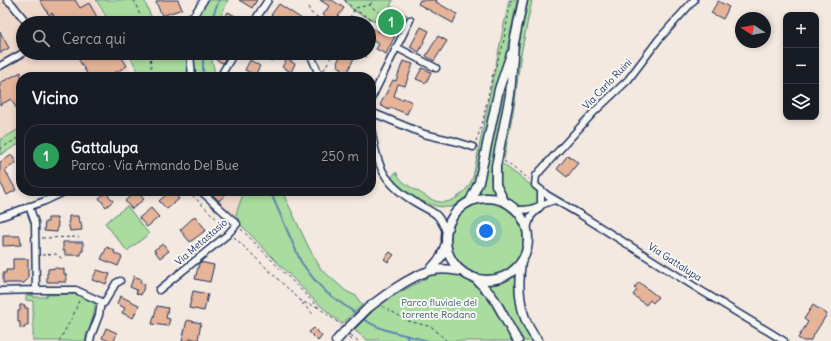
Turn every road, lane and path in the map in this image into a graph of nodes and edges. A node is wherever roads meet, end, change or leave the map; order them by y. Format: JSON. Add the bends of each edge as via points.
{"nodes":[{"id":1,"x":7,"y":0,"type":"edge"},
{"id":2,"x":134,"y":0,"type":"edge"},
{"id":3,"x":204,"y":0,"type":"edge"},
{"id":4,"x":268,"y":0,"type":"edge"},
{"id":5,"x":344,"y":0,"type":"edge"},
{"id":6,"x":373,"y":0,"type":"edge"},
{"id":7,"x":511,"y":0,"type":"edge"},
{"id":8,"x":523,"y":0,"type":"edge"},
{"id":9,"x":694,"y":0,"type":"edge"},
{"id":10,"x":370,"y":5,"type":"junction"},
{"id":11,"x":308,"y":7,"type":"dead end"},
{"id":12,"x":354,"y":10,"type":"junction"},
{"id":13,"x":21,"y":16,"type":"edge"},
{"id":14,"x":140,"y":16,"type":"edge"},
{"id":15,"x":194,"y":16,"type":"edge"},
{"id":16,"x":258,"y":16,"type":"edge"},
{"id":17,"x":317,"y":16,"type":"edge"},
{"id":18,"x":351,"y":16,"type":"edge"},
{"id":19,"x":367,"y":16,"type":"edge"},
{"id":20,"x":376,"y":20,"type":"edge"},
{"id":21,"x":410,"y":20,"type":"dead end"},
{"id":22,"x":403,"y":32,"type":"junction"},
{"id":23,"x":514,"y":44,"type":"junction"},
{"id":24,"x":396,"y":47,"type":"junction"},
{"id":25,"x":16,"y":57,"type":"edge"},
{"id":26,"x":151,"y":60,"type":"edge"},
{"id":27,"x":191,"y":60,"type":"edge"},
{"id":28,"x":230,"y":60,"type":"edge"},
{"id":29,"x":314,"y":60,"type":"edge"},
{"id":30,"x":330,"y":60,"type":"edge"},
{"id":31,"x":0,"y":66,"type":"edge"},
{"id":32,"x":436,"y":68,"type":"dead end"},
{"id":33,"x":152,"y":72,"type":"edge"},
{"id":34,"x":192,"y":72,"type":"edge"},
{"id":35,"x":223,"y":72,"type":"edge"},
{"id":36,"x":320,"y":72,"type":"edge"},
{"id":37,"x":324,"y":72,"type":"edge"},
{"id":38,"x":376,"y":89,"type":"edge"},
{"id":39,"x":376,"y":114,"type":"edge"},
{"id":40,"x":16,"y":139,"type":"edge"},
{"id":41,"x":473,"y":147,"type":"joint"},
{"id":42,"x":0,"y":148,"type":"edge"},
{"id":43,"x":376,"y":156,"type":"edge"},
{"id":44,"x":502,"y":160,"type":"dead end"},
{"id":45,"x":535,"y":182,"type":"junction"},
{"id":46,"x":541,"y":190,"type":"junction"},
{"id":47,"x":56,"y":196,"type":"edge"},
{"id":48,"x":193,"y":196,"type":"edge"},
{"id":49,"x":206,"y":196,"type":"edge"},
{"id":50,"x":555,"y":200,"type":"junction"},
{"id":51,"x":470,"y":201,"type":"junction"},
{"id":52,"x":504,"y":201,"type":"junction"},
{"id":53,"x":29,"y":206,"type":"junction"},
{"id":54,"x":541,"y":206,"type":"junction"},
{"id":55,"x":516,"y":210,"type":"junction"},
{"id":56,"x":0,"y":217,"type":"edge"},
{"id":57,"x":237,"y":224,"type":"junction"},
{"id":58,"x":527,"y":228,"type":"junction"},
{"id":59,"x":446,"y":231,"type":"junction"},
{"id":60,"x":229,"y":232,"type":"junction"},
{"id":61,"x":35,"y":238,"type":"junction"},
{"id":62,"x":79,"y":238,"type":"dead end"},
{"id":63,"x":446,"y":242,"type":"junction"},
{"id":64,"x":35,"y":255,"type":"junction"},
{"id":65,"x":64,"y":260,"type":"dead end"},
{"id":66,"x":521,"y":262,"type":"junction"},
{"id":67,"x":460,"y":270,"type":"junction"},
{"id":68,"x":429,"y":271,"type":"junction"},
{"id":69,"x":474,"y":278,"type":"junction"},
{"id":70,"x":120,"y":281,"type":"dead end"},
{"id":71,"x":0,"y":290,"type":"edge"},
{"id":72,"x":36,"y":290,"type":"junction"},
{"id":73,"x":159,"y":290,"type":"dead end"},
{"id":74,"x":83,"y":292,"type":"junction"},
{"id":75,"x":101,"y":302,"type":"junction"},
{"id":76,"x":302,"y":302,"type":"junction"},
{"id":77,"x":318,"y":307,"type":"junction"},
{"id":78,"x":379,"y":308,"type":"dead end"},
{"id":79,"x":314,"y":315,"type":"dead end"},
{"id":80,"x":346,"y":332,"type":"junction"},
{"id":81,"x":59,"y":341,"type":"edge"},
{"id":82,"x":90,"y":341,"type":"edge"},
{"id":83,"x":336,"y":341,"type":"edge"},
{"id":84,"x":352,"y":341,"type":"edge"},
{"id":85,"x":358,"y":341,"type":"edge"},
{"id":86,"x":447,"y":341,"type":"edge"},
{"id":87,"x":518,"y":341,"type":"edge"},
{"id":88,"x":538,"y":341,"type":"edge"},
{"id":89,"x":784,"y":341,"type":"edge"}],
"edges":[{"from":1,"to":13,"type":"street"},
{"from":2,"to":14,"type":"path"},
{"from":3,"to":15,"type":"street"},
{"from":4,"to":16,"type":"street"},
{"from":5,"to":12,"type":"path"},
{"from":6,"to":10,"type":"path"},
{"from":7,"to":41,"type":"path","via":[[503,45],[492,78],[482,125]]},
{"from":8,"to":23,"type":"main road"},
{"from":9,"to":45,"type":"street","name":"Via Carlo Ruini","via":[[659,39],[628,80],[594,112],[541,170]]},
{"from":10,"to":12,"type":"path","via":[[358,6]]},
{"from":10,"to":22,"type":"path","via":[[392,18]]},
{"from":11,"to":17,"type":"path"},
{"from":12,"to":18,"type":"path"},
{"from":12,"to":19,"type":"path"},
{"from":20,"to":22,"type":"path"},
{"from":21,"to":22,"type":"street"},
{"from":22,"to":24,"type":"street"},
{"from":23,"to":51,"type":"main road","via":[[499,90],[479,182]]},
{"from":23,"to":52,"type":"main road","via":[[510,95],[496,166],[496,185]]},
{"from":24,"to":32,"type":"street"},
{"from":24,"to":38,"type":"street"},
{"from":25,"to":31,"type":"street"},
{"from":26,"to":33,"type":"path"},
{"from":27,"to":34,"type":"street"},
{"from":28,"to":35,"type":"street"},
{"from":29,"to":36,"type":"street"},
{"from":30,"to":37,"type":"path"},
{"from":39,"to":41,"type":"street","via":[[424,134]]},
{"from":40,"to":42,"type":"path"},
{"from":43,"to":59,"type":"street","via":[[394,186],[437,214]]},
{"from":44,"to":45,"type":"path"},
{"from":45,"to":46,"type":"street","name":"Via Gattalupa"},
{"from":46,"to":50,"type":"street","name":"Via Gattalupa"},
{"from":46,"to":54,"type":"street"},
{"from":47,"to":53,"type":"street"},
{"from":48,"to":60,"type":"path"},
{"from":49,"to":57,"type":"street","name":"Via Metastasio"},
{"from":50,"to":54,"type":"street"},
{"from":50,"to":89,"type":"street","name":"Via Gattalupa"},
{"from":51,"to":52,"type":"main road","via":[[487,197]]},
{"from":51,"to":59,"type":"main road","via":[[457,210]]},
{"from":52,"to":55,"type":"main road"},
{"from":53,"to":56,"type":"street"},
{"from":53,"to":61,"type":"street","via":[[35,223]]},
{"from":54,"to":55,"type":"street","via":[[530,210]]},
{"from":54,"to":58,"type":"street","via":[[531,216]]},
{"from":55,"to":58,"type":"main road"},
{"from":57,"to":60,"type":"street","name":"Via Metastasio"},
{"from":57,"to":77,"type":"path"},
{"from":58,"to":66,"type":"main road","via":[[528,243]]},
{"from":59,"to":63,"type":"main road"},
{"from":60,"to":73,"type":"street","name":"Via Metastasio"},
{"from":60,"to":76,"type":"path"},
{"from":61,"to":62,"type":"path"},
{"from":61,"to":64,"type":"street"},
{"from":63,"to":67,"type":"main road","via":[[452,260]]},
{"from":63,"to":68,"type":"main road","via":[[440,257]]},
{"from":64,"to":65,"type":"path","via":[[56,254]]},
{"from":64,"to":72,"type":"street"},
{"from":66,"to":69,"type":"main road","via":[[514,270],[499,278]]},
{"from":66,"to":88,"type":"main road","via":[[520,301],[530,329]]},
{"from":67,"to":68,"type":"main road"},
{"from":67,"to":69,"type":"main road"},
{"from":68,"to":80,"type":"main road","bridge":true,"via":[[394,289],[368,308]]},
{"from":69,"to":87,"type":"main road","via":[[495,300]]},
{"from":70,"to":75,"type":"street","via":[[116,283],[105,302]]},
{"from":71,"to":72,"type":"street"},
{"from":72,"to":74,"type":"street"},
{"from":74,"to":75,"type":"street"},
{"from":74,"to":81,"type":"path"},
{"from":75,"to":82,"type":"street"},
{"from":76,"to":77,"type":"path"},
{"from":76,"to":79,"type":"path"},
{"from":77,"to":80,"type":"path"},
{"from":78,"to":86,"type":"path","via":[[383,306],[408,321],[432,327]]},
{"from":80,"to":83,"type":"main road"},
{"from":80,"to":84,"type":"path"},
{"from":80,"to":85,"type":"path"}]}
